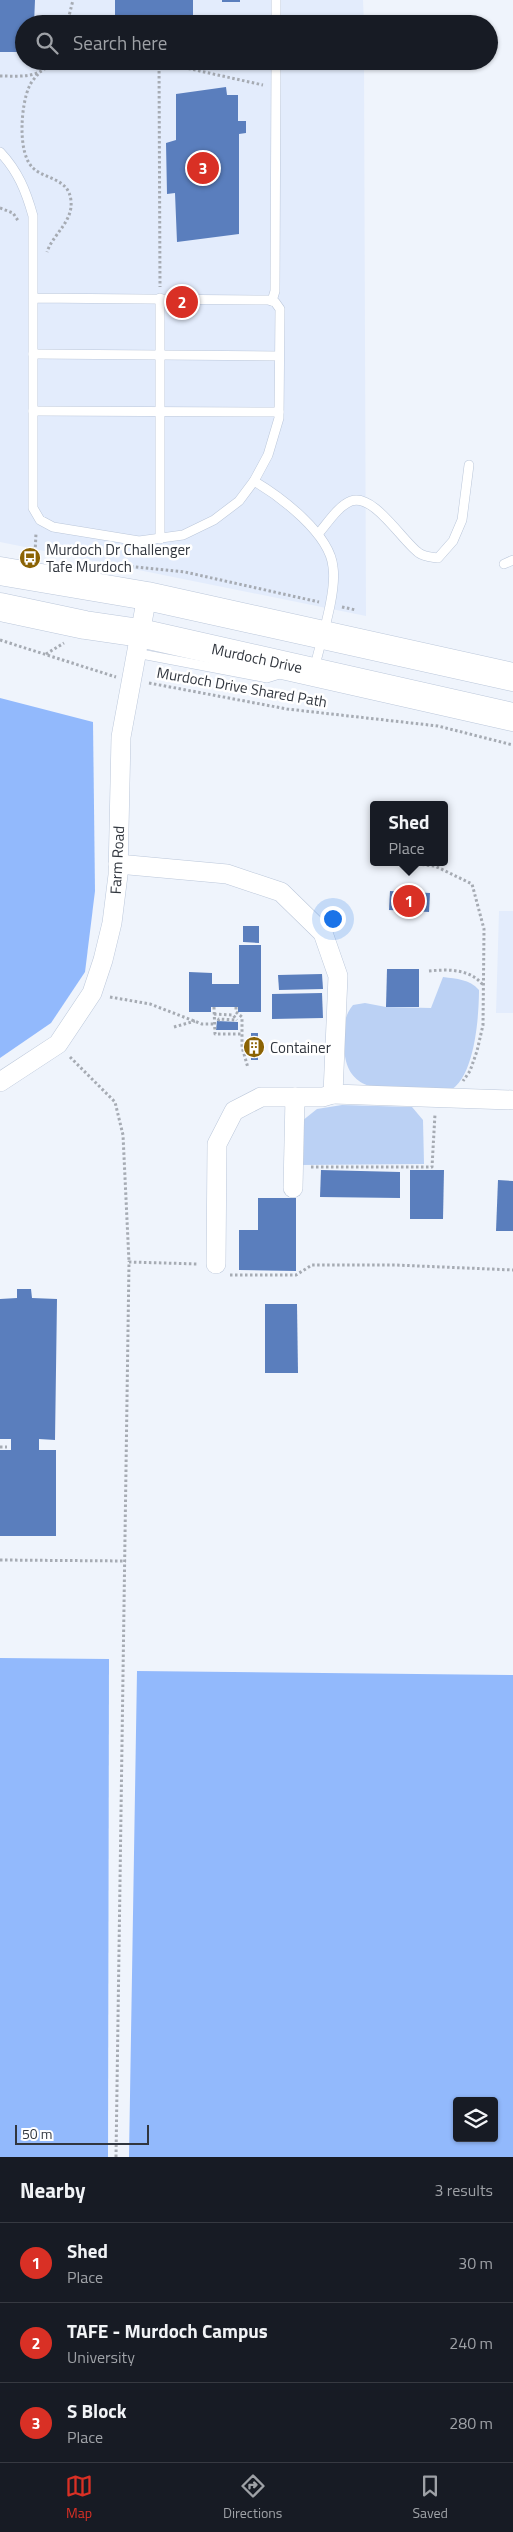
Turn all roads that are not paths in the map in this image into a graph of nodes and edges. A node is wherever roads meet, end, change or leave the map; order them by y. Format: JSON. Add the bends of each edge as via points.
{"nodes":[{"id":1,"x":276,"y":0,"type":"edge"},
{"id":2,"x":276,"y":15,"type":"edge"},
{"id":3,"x":276,"y":70,"type":"edge"},
{"id":4,"x":0,"y":152,"type":"edge"},
{"id":5,"x":33,"y":298,"type":"junction"},
{"id":6,"x":160,"y":298,"type":"junction"},
{"id":7,"x":272,"y":301,"type":"junction"},
{"id":8,"x":33,"y":354,"type":"junction"},
{"id":9,"x":160,"y":355,"type":"junction"},
{"id":10,"x":279,"y":356,"type":"junction"},
{"id":11,"x":33,"y":411,"type":"junction"},
{"id":12,"x":160,"y":411,"type":"junction"},
{"id":13,"x":279,"y":412,"type":"junction"},
{"id":14,"x":469,"y":465,"type":"dead end"},
{"id":15,"x":254,"y":481,"type":"junction"},
{"id":16,"x":318,"y":534,"type":"junction"},
{"id":17,"x":160,"y":539,"type":"junction"},
{"id":18,"x":513,"y":560,"type":"edge"},
{"id":19,"x":504,"y":564,"type":"dead end"},
{"id":20,"x":0,"y":571,"type":"edge"},
{"id":21,"x":146,"y":596,"type":"junction"},
{"id":22,"x":0,"y":606,"type":"edge"},
{"id":23,"x":321,"y":635,"type":"junction"},
{"id":24,"x":138,"y":643,"type":"junction"},
{"id":25,"x":307,"y":669,"type":"junction"},
{"id":26,"x":513,"y":677,"type":"edge"},
{"id":27,"x":513,"y":718,"type":"edge"},
{"id":28,"x":118,"y":864,"type":"junction"},
{"id":29,"x":0,"y":1082,"type":"edge"},
{"id":30,"x":333,"y":1094,"type":"junction"},
{"id":31,"x":295,"y":1097,"type":"junction"},
{"id":32,"x":513,"y":1100,"type":"edge"},
{"id":33,"x":293,"y":1188,"type":"dead end"},
{"id":34,"x":216,"y":1264,"type":"road end"}],
"edges":[{"from":1,"to":2,"type":"lane"},
{"from":3,"to":7,"type":"lane"},
{"from":4,"to":5,"type":"lane","via":[[12,165],[26,190],[33,216]]},
{"from":5,"to":6,"type":"lane"},
{"from":5,"to":8,"type":"lane"},
{"from":6,"to":7,"type":"lane"},
{"from":6,"to":9,"type":"lane"},
{"from":7,"to":10,"type":"lane","via":[[280,309]]},
{"from":8,"to":9,"type":"lane"},
{"from":8,"to":11,"type":"lane"},
{"from":9,"to":10,"type":"lane"},
{"from":9,"to":12,"type":"lane"},
{"from":10,"to":13,"type":"lane"},
{"from":11,"to":12,"type":"lane"},
{"from":11,"to":17,"type":"lane","via":[[33,508],[40,520],[53,527],[138,541]]},
{"from":12,"to":13,"type":"lane"},
{"from":12,"to":17,"type":"lane"},
{"from":13,"to":15,"type":"lane","via":[[268,455]]},
{"from":14,"to":16,"type":"lane","via":[[462,520],[453,542],[438,558],[422,555],[405,542],[376,509],[360,501],[344,505]]},
{"from":15,"to":16,"type":"lane","via":[[303,518]]},
{"from":15,"to":17,"type":"lane","via":[[239,501],[214,520],[183,535]]},
{"from":16,"to":23,"type":"lane","via":[[334,567]]},
{"from":18,"to":19,"type":"lane"},
{"from":20,"to":21,"type":"main road"},
{"from":21,"to":23,"type":"main road"},
{"from":21,"to":24,"type":"street","name":"Farm Road"},
{"from":22,"to":24,"type":"main road","name":"Murdoch Drive","via":[[85,625]]},
{"from":23,"to":25,"type":"lane"},
{"from":23,"to":26,"type":"main road"},
{"from":24,"to":25,"type":"main road","name":"Murdoch Drive"},
{"from":24,"to":28,"type":"street","name":"Farm Road","via":[[121,738]]},
{"from":25,"to":27,"type":"main road","name":"Murdoch Drive"},
{"from":28,"to":29,"type":"street","name":"Farm Road","via":[[112,923],[92,993],[58,1044]]},
{"from":28,"to":30,"type":"street","via":[[227,874],[281,892],[322,933],[338,976]]},
{"from":30,"to":31,"type":"street","via":[[323,1098]]},
{"from":30,"to":32,"type":"street"},
{"from":31,"to":33,"type":"street"},
{"from":31,"to":34,"type":"street","via":[[261,1097],[234,1111],[217,1144]]}]}
